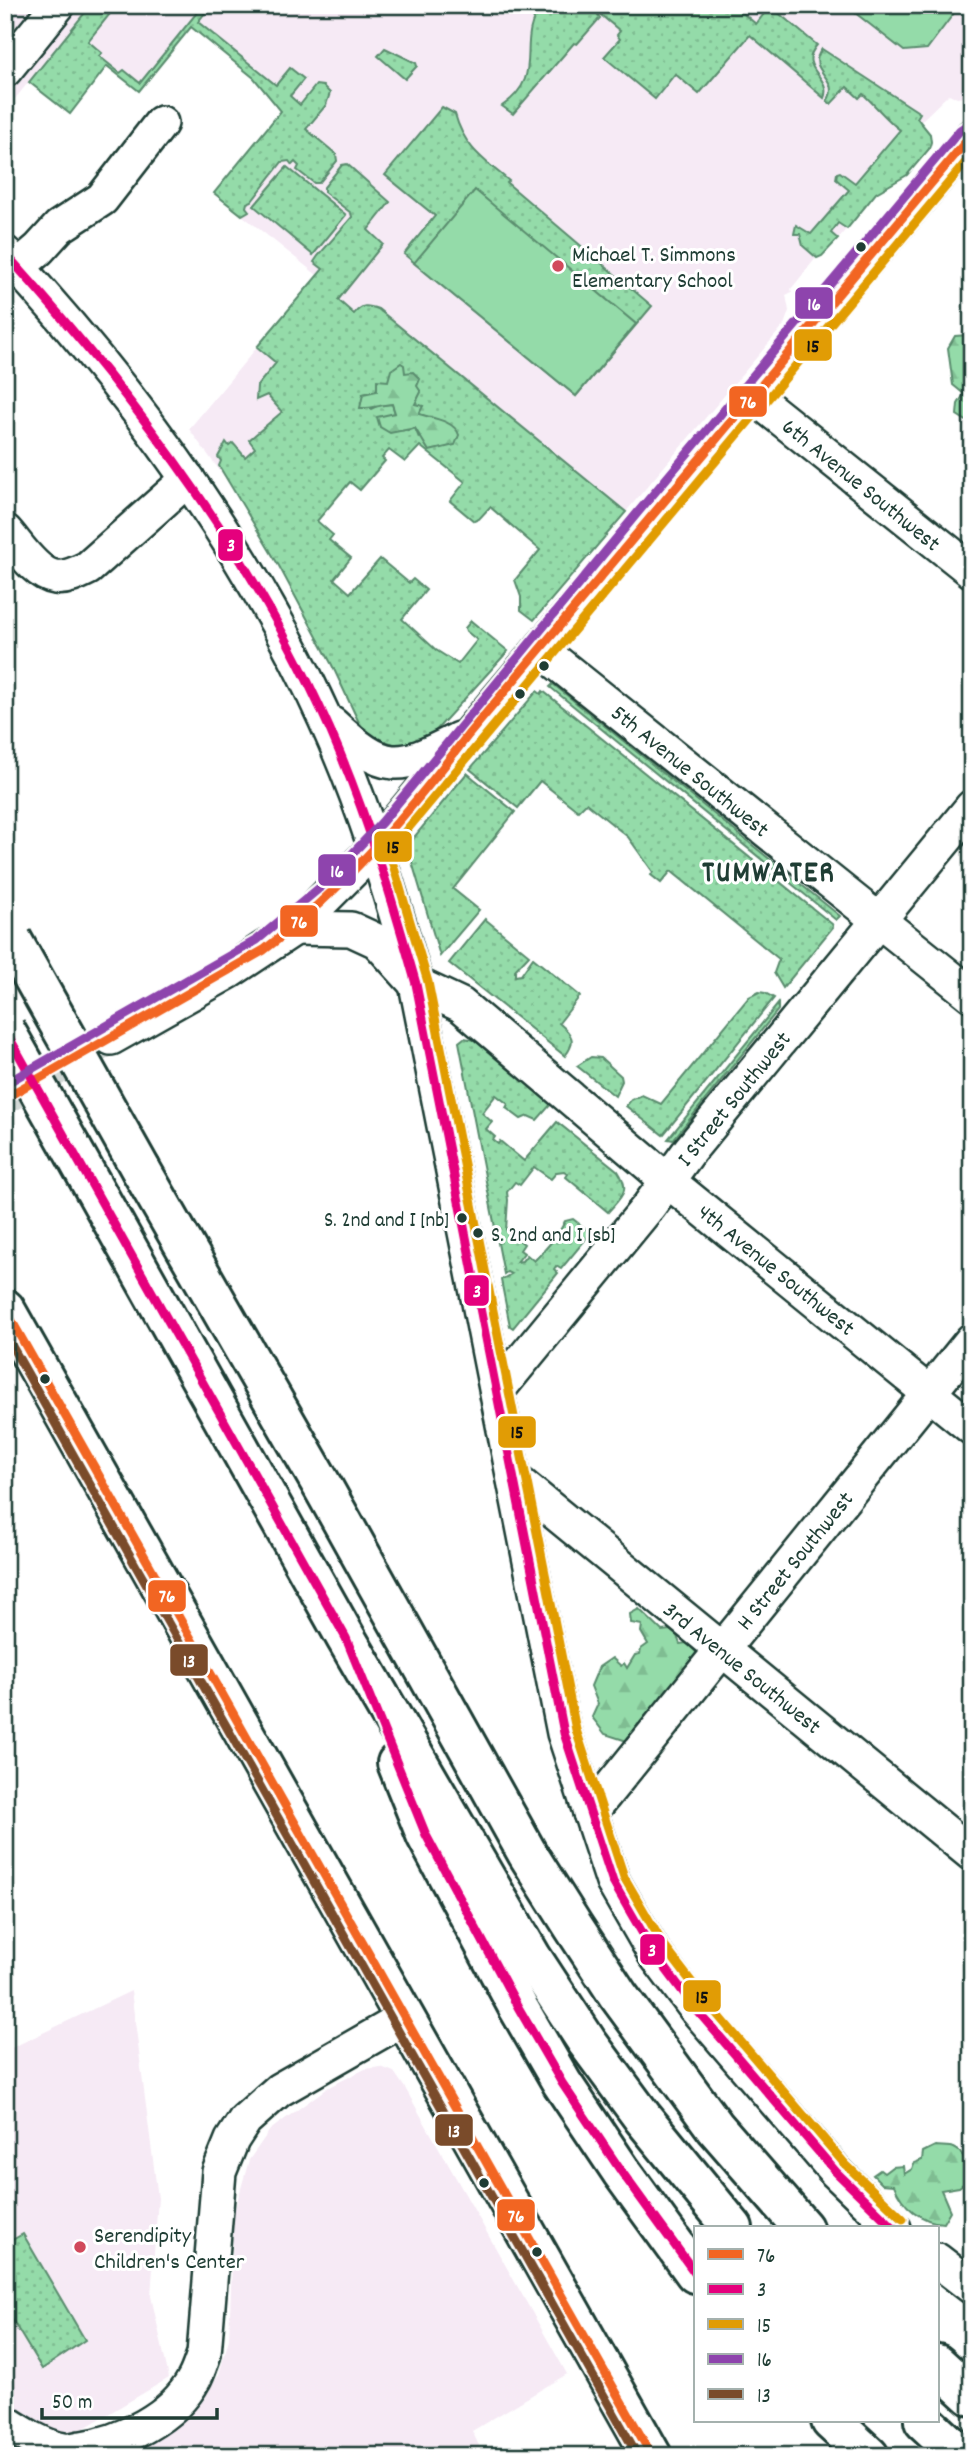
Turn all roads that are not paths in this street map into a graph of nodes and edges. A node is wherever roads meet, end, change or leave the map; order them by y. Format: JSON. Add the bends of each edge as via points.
{"nodes":[{"id":1,"x":58,"y":5,"type":"edge"},
{"id":2,"x":5,"y":70,"type":"edge"},
{"id":3,"x":161,"y":123,"type":"dead end"},
{"id":4,"x":971,"y":138,"type":"edge"},
{"id":5,"x":11,"y":260,"type":"edge"},
{"id":6,"x":753,"y":396,"type":"junction"},
{"id":7,"x":188,"y":479,"type":"junction"},
{"id":8,"x":5,"y":531,"type":"edge"},
{"id":9,"x":972,"y":571,"type":"edge"},
{"id":10,"x":541,"y":650,"type":"junction"},
{"id":11,"x":325,"y":718,"type":"junction"},
{"id":12,"x":468,"y":735,"type":"junction"},
{"id":13,"x":972,"y":807,"type":"edge"},
{"id":14,"x":375,"y":848,"type":"junction"},
{"id":15,"x":878,"y":921,"type":"junction"},
{"id":16,"x":295,"y":928,"type":"junction"},
{"id":17,"x":8,"y":934,"type":"edge"},
{"id":18,"x":416,"y":985,"type":"junction"},
{"id":19,"x":972,"y":995,"type":"edge"},
{"id":20,"x":5,"y":1030,"type":"edge"},
{"id":21,"x":111,"y":1038,"type":"tunnel mouth"},
{"id":22,"x":668,"y":1181,"type":"junction"},
{"id":23,"x":5,"y":1309,"type":"edge"},
{"id":24,"x":972,"y":1340,"type":"edge"},
{"id":25,"x":497,"y":1391,"type":"junction"},
{"id":26,"x":929,"y":1393,"type":"junction"},
{"id":27,"x":972,"y":1428,"type":"edge"},
{"id":28,"x":514,"y":1479,"type":"junction"},
{"id":29,"x":346,"y":1638,"type":"junction"},
{"id":30,"x":722,"y":1650,"type":"junction"},
{"id":31,"x":590,"y":1813,"type":"junction"},
{"id":32,"x":972,"y":1854,"type":"edge"},
{"id":33,"x":405,"y":2018,"type":"junction"},
{"id":34,"x":731,"y":2226,"type":"edge"},
{"id":35,"x":801,"y":2226,"type":"edge"},
{"id":36,"x":892,"y":2226,"type":"edge"},
{"id":37,"x":939,"y":2262,"type":"edge"},
{"id":38,"x":694,"y":2272,"type":"edge"},
{"id":39,"x":972,"y":2287,"type":"edge"},
{"id":40,"x":939,"y":2366,"type":"edge"},
{"id":41,"x":972,"y":2396,"type":"edge"},
{"id":42,"x":5,"y":2422,"type":"edge"},
{"id":43,"x":832,"y":2422,"type":"edge"},
{"id":44,"x":925,"y":2422,"type":"edge"},
{"id":45,"x":652,"y":2456,"type":"edge"},
{"id":46,"x":869,"y":2456,"type":"edge"},
{"id":47,"x":962,"y":2456,"type":"edge"}],
"edges":[{"from":1,"to":2,"type":"street"},
{"from":3,"to":5,"type":"street","via":[[102,199],[59,227],[39,250]]},
{"from":4,"to":6,"type":"street"},
{"from":5,"to":7,"type":"street","via":[[105,368]]},
{"from":6,"to":9,"type":"street","name":"6th Avenue Southwest"},
{"from":6,"to":10,"type":"street"},
{"from":7,"to":8,"type":"street","via":[[88,568],[71,576],[54,577],[37,568]]},
{"from":7,"to":11,"type":"street","via":[[271,611]]},
{"from":10,"to":12,"type":"street"},
{"from":10,"to":15,"type":"street","name":"5th Avenue Southwest"},
{"from":11,"to":12,"type":"street","via":[[356,747],[387,762],[422,758]]},
{"from":11,"to":14,"type":"street"},
{"from":12,"to":14,"type":"street"},
{"from":13,"to":15,"type":"street","name":"I Street Southwest"},
{"from":14,"to":16,"type":"street"},
{"from":14,"to":18,"type":"street"},
{"from":15,"to":19,"type":"street","name":"5th Avenue Southwest"},
{"from":15,"to":22,"type":"street","name":"I Street Southwest"},
{"from":16,"to":18,"type":"street","via":[[351,929],[377,941]]},
{"from":16,"to":21,"type":"street","via":[[230,971]]},
{"from":17,"to":35,"type":"main road","bridge":true,"via":[[547,1884],[618,1995],[715,2127]]},
{"from":18,"to":22,"type":"street","name":"4th Avenue Southwest","via":[[461,1005]]},
{"from":18,"to":25,"type":"street"},
{"from":20,"to":29,"type":"main road","bridge":true},
{"from":22,"to":25,"type":"street","name":"I Street Southwest"},
{"from":22,"to":26,"type":"street","name":"4th Avenue Southwest"},
{"from":23,"to":33,"type":"main road"},
{"from":24,"to":26,"type":"street","name":"H Street Southwest"},
{"from":25,"to":28,"type":"street"},
{"from":26,"to":27,"type":"street","name":"4th Avenue Southwest"},
{"from":26,"to":30,"type":"street","name":"H Street Southwest"},
{"from":28,"to":30,"type":"street","name":"3rd Avenue Southwest"},
{"from":28,"to":31,"type":"street","via":[[564,1733]]},
{"from":29,"to":34,"type":"main road","via":[[566,2010],[643,2118]]},
{"from":29,"to":38,"type":"main road","via":[[426,1835],[518,2007],[621,2171]]},
{"from":30,"to":31,"type":"street","name":"H Street Southwest"},
{"from":30,"to":32,"type":"street","name":"3rd Avenue Southwest"},
{"from":31,"to":36,"type":"street","via":[[613,1882],[654,1953],[836,2172]]},
{"from":33,"to":42,"type":"street","via":[[279,2090],[232,2140],[219,2172],[204,2354],[193,2381],[152,2423],[99,2446],[65,2450]]},
{"from":33,"to":45,"type":"main road"},
{"from":37,"to":39,"type":"street"},
{"from":40,"to":41,"type":"main road"},
{"from":43,"to":46,"type":"main road"},
{"from":44,"to":47,"type":"main road"}]}
